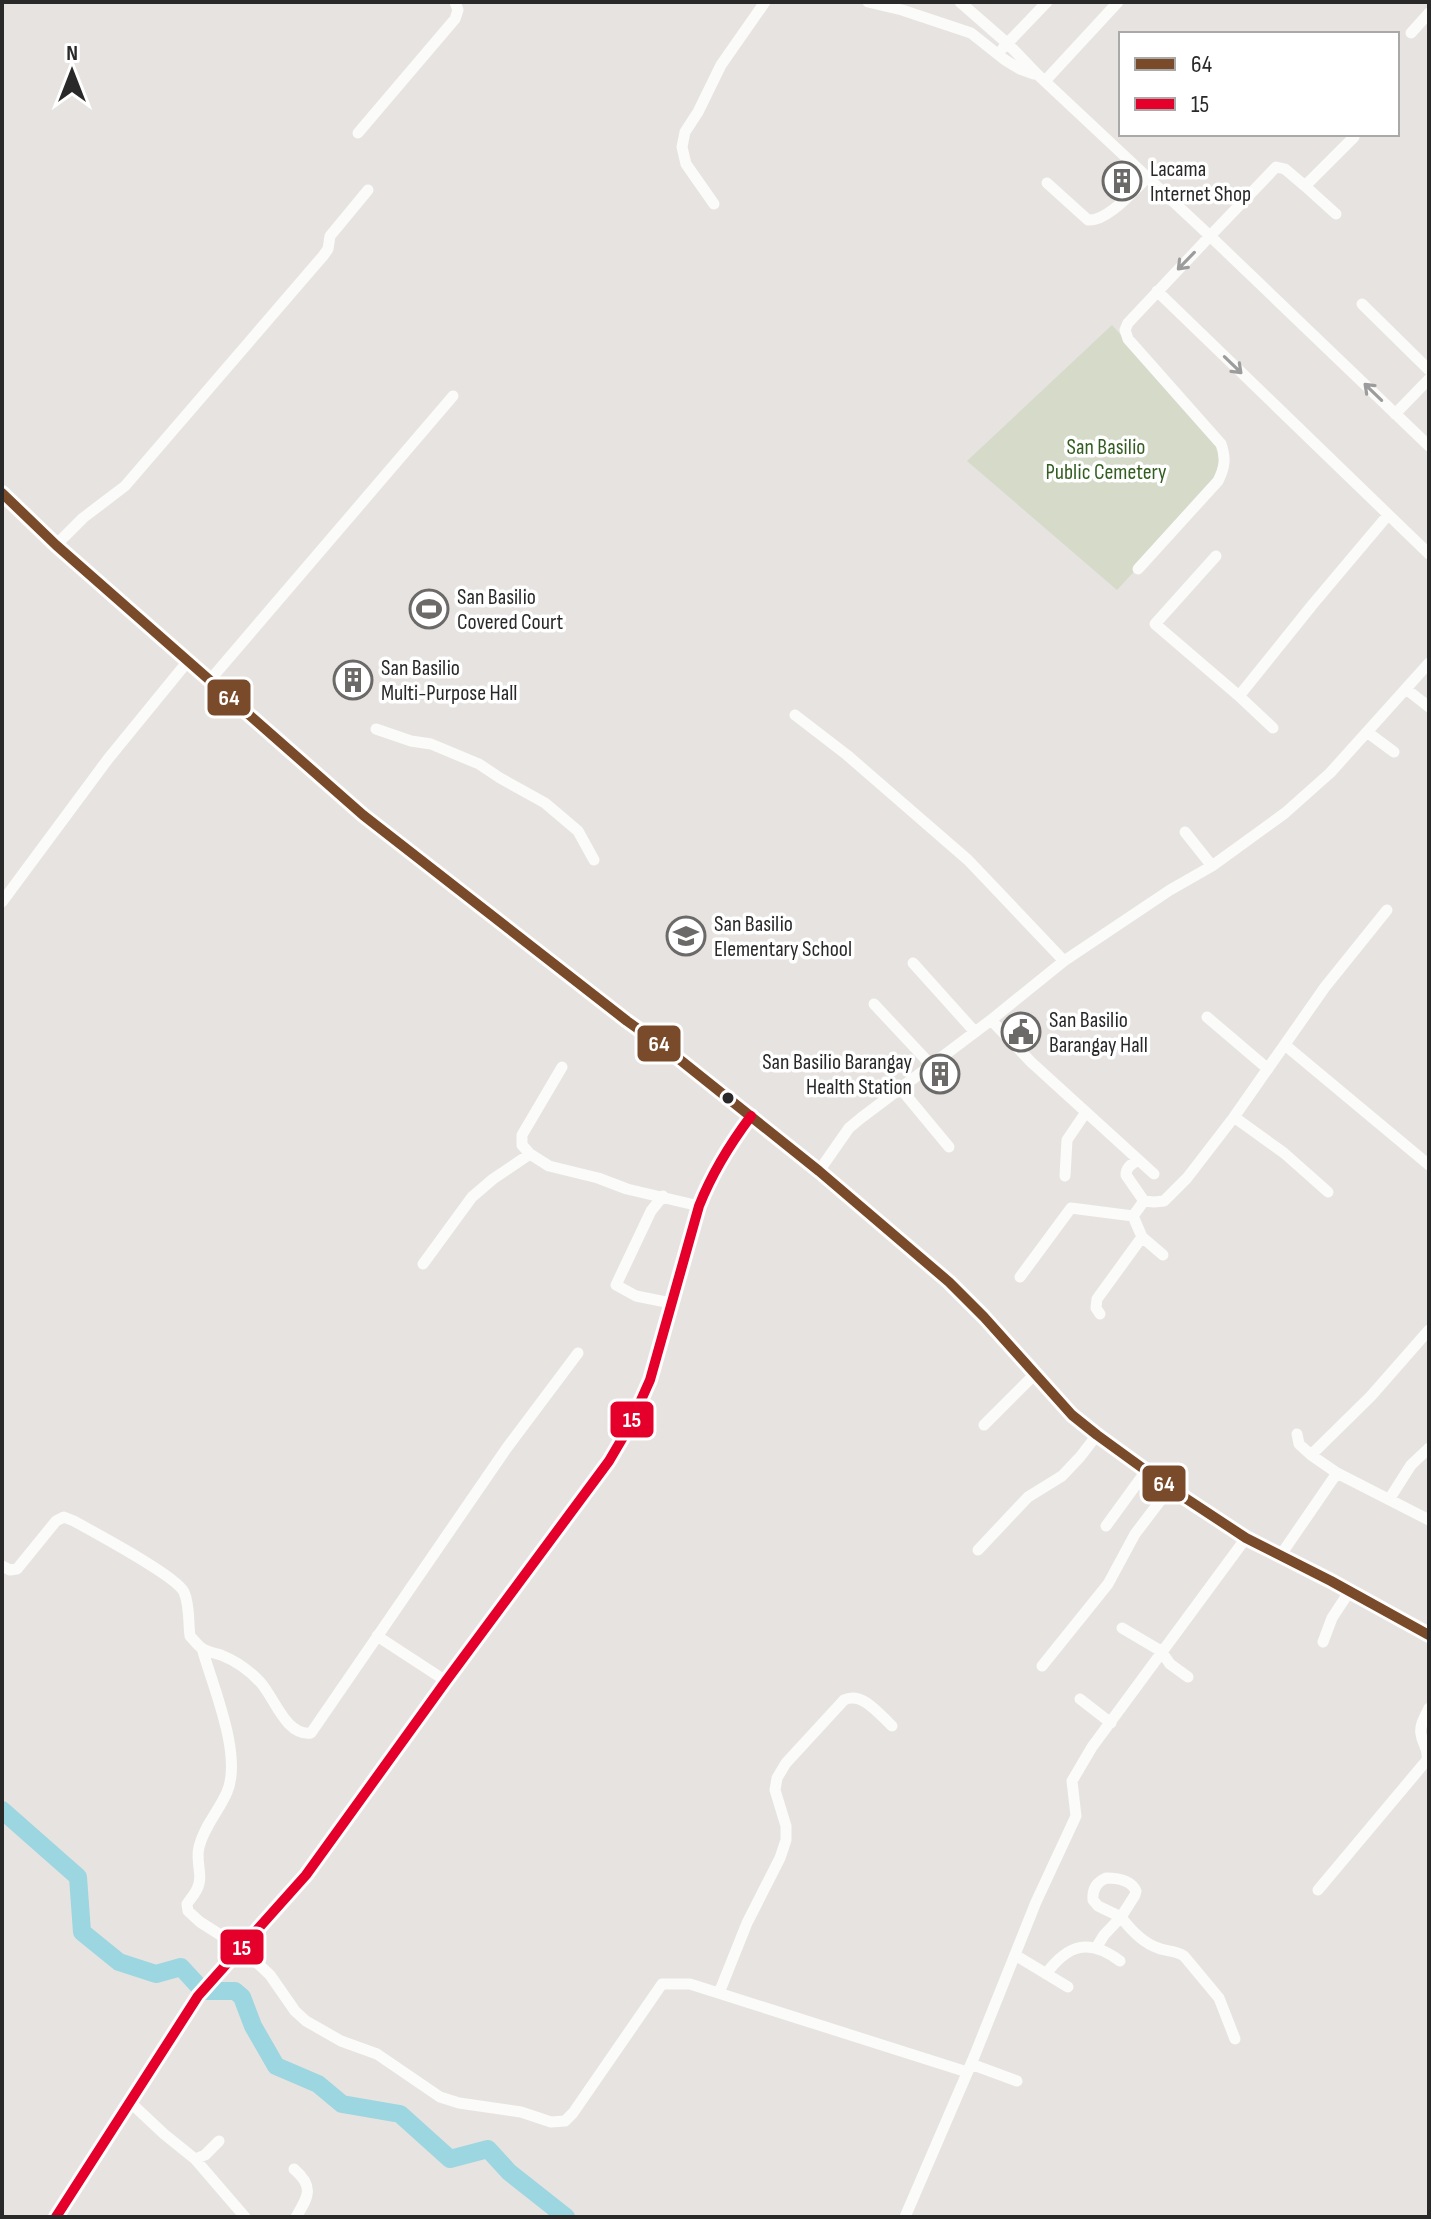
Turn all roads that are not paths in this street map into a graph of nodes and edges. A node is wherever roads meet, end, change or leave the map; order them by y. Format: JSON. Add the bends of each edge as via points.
{"nodes":[{"id":1,"x":455,"y":2,"type":"edge"},
{"id":2,"x":765,"y":2,"type":"edge"},
{"id":3,"x":868,"y":2,"type":"edge"},
{"id":4,"x":960,"y":2,"type":"edge"},
{"id":5,"x":1118,"y":2,"type":"edge"},
{"id":6,"x":1042,"y":4,"type":"edge"},
{"id":7,"x":1429,"y":13,"type":"edge"},
{"id":8,"x":1411,"y":33,"type":"dead end"},
{"id":9,"x":1008,"y":44,"type":"junction"},
{"id":10,"x":997,"y":53,"type":"junction"},
{"id":11,"x":1041,"y":78,"type":"junction"},
{"id":12,"x":358,"y":133,"type":"dead end"},
{"id":13,"x":1354,"y":137,"type":"dead end"},
{"id":14,"x":1147,"y":178,"type":"junction"},
{"id":15,"x":1047,"y":183,"type":"dead end"},
{"id":16,"x":1305,"y":186,"type":"junction"},
{"id":17,"x":368,"y":190,"type":"dead end"},
{"id":18,"x":714,"y":204,"type":"dead end"},
{"id":19,"x":1336,"y":214,"type":"dead end"},
{"id":20,"x":1210,"y":236,"type":"junction"},
{"id":21,"x":1157,"y":291,"type":"junction"},
{"id":22,"x":1362,"y":304,"type":"dead end"},
{"id":23,"x":1429,"y":370,"type":"edge"},
{"id":24,"x":1429,"y":379,"type":"edge"},
{"id":25,"x":453,"y":396,"type":"dead end"},
{"id":26,"x":1395,"y":414,"type":"junction"},
{"id":27,"x":1429,"y":446,"type":"edge"},
{"id":28,"x":2,"y":493,"type":"edge"},
{"id":29,"x":1388,"y":515,"type":"junction"},
{"id":30,"x":56,"y":545,"type":"junction"},
{"id":31,"x":1429,"y":554,"type":"edge"},
{"id":32,"x":1216,"y":556,"type":"dead end"},
{"id":33,"x":1138,"y":569,"type":"dead end"},
{"id":34,"x":188,"y":661,"type":"junction"},
{"id":35,"x":1428,"y":665,"type":"edge"},
{"id":36,"x":210,"y":680,"type":"junction"},
{"id":37,"x":1406,"y":689,"type":"junction"},
{"id":38,"x":1239,"y":696,"type":"junction"},
{"id":39,"x":1429,"y":707,"type":"edge"},
{"id":40,"x":795,"y":715,"type":"dead end"},
{"id":41,"x":1273,"y":728,"type":"dead end"},
{"id":42,"x":376,"y":729,"type":"dead end"},
{"id":43,"x":1367,"y":732,"type":"junction"},
{"id":44,"x":1394,"y":752,"type":"dead end"},
{"id":45,"x":1185,"y":832,"type":"dead end"},
{"id":46,"x":594,"y":860,"type":"dead end"},
{"id":47,"x":1212,"y":866,"type":"junction"},
{"id":48,"x":2,"y":902,"type":"edge"},
{"id":49,"x":1387,"y":910,"type":"dead end"},
{"id":50,"x":1064,"y":961,"type":"junction"},
{"id":51,"x":913,"y":963,"type":"dead end"},
{"id":52,"x":874,"y":1004,"type":"dead end"},
{"id":53,"x":1207,"y":1017,"type":"dead end"},
{"id":54,"x":991,"y":1020,"type":"junction"},
{"id":55,"x":975,"y":1032,"type":"junction"},
{"id":56,"x":1285,"y":1045,"type":"junction"},
{"id":57,"x":931,"y":1065,"type":"junction"},
{"id":58,"x":562,"y":1067,"type":"dead end"},
{"id":59,"x":1268,"y":1069,"type":"junction"},
{"id":60,"x":900,"y":1088,"type":"junction"},
{"id":61,"x":1086,"y":1112,"type":"junction"},
{"id":62,"x":751,"y":1116,"type":"junction"},
{"id":63,"x":1234,"y":1117,"type":"junction"},
{"id":64,"x":949,"y":1147,"type":"dead end"},
{"id":65,"x":530,"y":1154,"type":"junction"},
{"id":66,"x":1138,"y":1160,"type":"junction"},
{"id":67,"x":1429,"y":1165,"type":"edge"},
{"id":68,"x":819,"y":1171,"type":"junction"},
{"id":69,"x":1154,"y":1174,"type":"dead end"},
{"id":70,"x":1065,"y":1176,"type":"dead end"},
{"id":71,"x":1328,"y":1192,"type":"dead end"},
{"id":72,"x":663,"y":1196,"type":"junction"},
{"id":73,"x":1144,"y":1201,"type":"junction"},
{"id":74,"x":699,"y":1206,"type":"junction"},
{"id":75,"x":1133,"y":1216,"type":"junction"},
{"id":76,"x":1142,"y":1237,"type":"junction"},
{"id":77,"x":1163,"y":1255,"type":"dead end"},
{"id":78,"x":423,"y":1264,"type":"dead end"},
{"id":79,"x":1020,"y":1277,"type":"dead end"},
{"id":80,"x":671,"y":1303,"type":"junction"},
{"id":81,"x":1100,"y":1314,"type":"dead end"},
{"id":82,"x":1429,"y":1330,"type":"edge"},
{"id":83,"x":578,"y":1353,"type":"dead end"},
{"id":84,"x":1036,"y":1373,"type":"junction"},
{"id":85,"x":984,"y":1425,"type":"dead end"},
{"id":86,"x":1297,"y":1434,"type":"dead end"},
{"id":87,"x":1097,"y":1435,"type":"junction"},
{"id":88,"x":1429,"y":1448,"type":"edge"},
{"id":89,"x":1311,"y":1455,"type":"junction"},
{"id":90,"x":1146,"y":1471,"type":"junction"},
{"id":91,"x":1337,"y":1473,"type":"junction"},
{"id":92,"x":1170,"y":1488,"type":"junction"},
{"id":93,"x":1390,"y":1498,"type":"junction"},
{"id":94,"x":1429,"y":1520,"type":"edge"},
{"id":95,"x":1106,"y":1526,"type":"dead end"},
{"id":96,"x":1246,"y":1538,"type":"junction"},
{"id":97,"x":978,"y":1550,"type":"dead end"},
{"id":98,"x":1280,"y":1556,"type":"junction"},
{"id":99,"x":2,"y":1566,"type":"edge"},
{"id":100,"x":1349,"y":1592,"type":"junction"},
{"id":101,"x":1122,"y":1628,"type":"dead end"},
{"id":102,"x":1429,"y":1635,"type":"edge"},
{"id":103,"x":377,"y":1636,"type":"junction"},
{"id":104,"x":1323,"y":1642,"type":"dead end"},
{"id":105,"x":202,"y":1648,"type":"junction"},
{"id":106,"x":1161,"y":1651,"type":"junction"},
{"id":107,"x":1042,"y":1666,"type":"dead end"},
{"id":108,"x":1188,"y":1677,"type":"dead end"},
{"id":109,"x":446,"y":1681,"type":"junction"},
{"id":110,"x":1080,"y":1699,"type":"dead end"},
{"id":111,"x":1429,"y":1708,"type":"edge"},
{"id":112,"x":1111,"y":1723,"type":"junction"},
{"id":113,"x":892,"y":1726,"type":"dead end"},
{"id":114,"x":1318,"y":1890,"type":"dead end"},
{"id":115,"x":241,"y":1948,"type":"junction"},
{"id":116,"x":1096,"y":1948,"type":"junction"},
{"id":117,"x":1015,"y":1955,"type":"junction"},
{"id":118,"x":1120,"y":1961,"type":"dead end"},
{"id":119,"x":1046,"y":1974,"type":"junction"},
{"id":120,"x":1068,"y":1987,"type":"dead end"},
{"id":121,"x":719,"y":1993,"type":"junction"},
{"id":122,"x":1235,"y":2039,"type":"dead end"},
{"id":123,"x":969,"y":2068,"type":"junction"},
{"id":124,"x":1017,"y":2081,"type":"dead end"},
{"id":125,"x":131,"y":2103,"type":"junction"},
{"id":126,"x":219,"y":2141,"type":"dead end"},
{"id":127,"x":195,"y":2159,"type":"junction"},
{"id":128,"x":294,"y":2169,"type":"dead end"},
{"id":129,"x":56,"y":2217,"type":"edge"},
{"id":130,"x":245,"y":2217,"type":"edge"},
{"id":131,"x":296,"y":2217,"type":"edge"},
{"id":132,"x":905,"y":2217,"type":"edge"}],
"edges":[{"from":1,"to":12,"type":"street","via":[[455,19]]},
{"from":2,"to":18,"type":"street","via":[[721,65],[685,132],[686,164]]},
{"from":3,"to":10,"type":"street","via":[[971,33]]},
{"from":4,"to":9,"type":"street"},
{"from":5,"to":11,"type":"street"},
{"from":6,"to":9,"type":"street"},
{"from":7,"to":8,"type":"street"},
{"from":9,"to":10,"type":"street"},
{"from":9,"to":11,"type":"street"},
{"from":10,"to":11,"type":"street"},
{"from":11,"to":14,"type":"street"},
{"from":13,"to":16,"type":"street"},
{"from":14,"to":15,"type":"street","via":[[1092,221]]},
{"from":14,"to":20,"type":"street"},
{"from":16,"to":19,"type":"street"},
{"from":16,"to":20,"type":"street","via":[[1276,167]]},
{"from":17,"to":30,"type":"street","via":[[330,236],[323,256],[125,486]]},
{"from":20,"to":21,"type":"street","one_way":true},
{"from":26,"to":20,"type":"street","one_way":true},
{"from":21,"to":29,"type":"street","one_way":true},
{"from":21,"to":33,"type":"street","via":[[1128,323],[1126,335],[1221,444],[1225,464],[1205,497]]},
{"from":22,"to":23,"type":"street"},
{"from":24,"to":26,"type":"street"},
{"from":25,"to":36,"type":"street"},
{"from":26,"to":27,"type":"street"},
{"from":28,"to":30,"type":"street"},
{"from":29,"to":31,"type":"street"},
{"from":29,"to":38,"type":"street"},
{"from":30,"to":34,"type":"street"},
{"from":32,"to":38,"type":"street","via":[[1155,624]]},
{"from":34,"to":36,"type":"street"},
{"from":34,"to":48,"type":"street"},
{"from":35,"to":37,"type":"street"},
{"from":36,"to":62,"type":"street","via":[[363,815]]},
{"from":37,"to":39,"type":"street"},
{"from":37,"to":43,"type":"street"},
{"from":38,"to":41,"type":"street"},
{"from":40,"to":50,"type":"street","via":[[968,860]]},
{"from":42,"to":46,"type":"street","via":[[479,764],[545,803],[578,831]]},
{"from":43,"to":44,"type":"street"},
{"from":43,"to":47,"type":"street","via":[[1308,794]]},
{"from":45,"to":47,"type":"street"},
{"from":47,"to":50,"type":"street"},
{"from":49,"to":56,"type":"street"},
{"from":50,"to":54,"type":"street"},
{"from":51,"to":55,"type":"street"},
{"from":52,"to":57,"type":"street"},
{"from":53,"to":59,"type":"street"},
{"from":54,"to":55,"type":"street"},
{"from":54,"to":61,"type":"street"},
{"from":55,"to":57,"type":"street"},
{"from":56,"to":59,"type":"street"},
{"from":56,"to":67,"type":"street"},
{"from":57,"to":60,"type":"street"},
{"from":58,"to":65,"type":"street","via":[[522,1135]]},
{"from":59,"to":63,"type":"street"},
{"from":60,"to":64,"type":"street"},
{"from":60,"to":68,"type":"street","via":[[849,1128]]},
{"from":61,"to":66,"type":"street"},
{"from":61,"to":70,"type":"street","via":[[1066,1144]]},
{"from":62,"to":68,"type":"street"},
{"from":62,"to":74,"type":"street","via":[[728,1147]]},
{"from":63,"to":71,"type":"street"},
{"from":63,"to":73,"type":"street","via":[[1171,1196]]},
{"from":65,"to":72,"type":"street","via":[[549,1166]]},
{"from":65,"to":78,"type":"street","via":[[472,1197]]},
{"from":66,"to":69,"type":"street"},
{"from":66,"to":73,"type":"street","via":[[1126,1175]]},
{"from":68,"to":84,"type":"street","via":[[949,1282]]},
{"from":72,"to":74,"type":"street"},
{"from":72,"to":80,"type":"street","via":[[616,1285],[636,1296]]},
{"from":73,"to":75,"type":"street"},
{"from":74,"to":80,"type":"street"},
{"from":75,"to":76,"type":"street"},
{"from":75,"to":79,"type":"street","via":[[1071,1208]]},
{"from":76,"to":77,"type":"street"},
{"from":76,"to":81,"type":"street","via":[[1097,1299]]},
{"from":80,"to":109,"type":"street","via":[[650,1380],[616,1450]]},
{"from":82,"to":89,"type":"street"},
{"from":83,"to":103,"type":"street"},
{"from":84,"to":85,"type":"street"},
{"from":84,"to":87,"type":"street"},
{"from":86,"to":89,"type":"street"},
{"from":87,"to":90,"type":"street"},
{"from":87,"to":97,"type":"street","via":[[1062,1476],[1028,1497]]},
{"from":88,"to":93,"type":"street"},
{"from":89,"to":91,"type":"street"},
{"from":90,"to":92,"type":"street"},
{"from":90,"to":95,"type":"street"},
{"from":91,"to":93,"type":"street"},
{"from":91,"to":98,"type":"street"},
{"from":92,"to":96,"type":"street"},
{"from":92,"to":107,"type":"street","via":[[1135,1534],[1108,1584]]},
{"from":93,"to":94,"type":"street"},
{"from":96,"to":98,"type":"street"},
{"from":96,"to":106,"type":"street"},
{"from":98,"to":100,"type":"street"},
{"from":99,"to":105,"type":"street","via":[[17,1569],[56,1521],[74,1521],[183,1590],[190,1636]]},
{"from":100,"to":102,"type":"street"},
{"from":100,"to":104,"type":"street"},
{"from":101,"to":106,"type":"street"},
{"from":103,"to":105,"type":"street","via":[[311,1733],[289,1725],[272,1696],[244,1667]]},
{"from":103,"to":109,"type":"street"},
{"from":105,"to":115,"type":"street","via":[[227,1729],[230,1781],[204,1831],[198,1849],[199,1882],[187,1904],[200,1922]]},
{"from":106,"to":108,"type":"street"},
{"from":106,"to":112,"type":"street"},
{"from":109,"to":115,"type":"street","via":[[306,1875]]},
{"from":110,"to":112,"type":"street"},
{"from":111,"to":114,"type":"street","via":[[1421,1727],[1427,1760]]},
{"from":112,"to":117,"type":"street","via":[[1072,1781],[1076,1816]]},
{"from":113,"to":121,"type":"street","via":[[851,1697],[786,1763],[775,1790],[786,1840]]},
{"from":115,"to":121,"type":"street","via":[[306,2021],[377,2054],[440,2097],[551,2122],[565,2121],[573,2113],[662,1984],[690,1984]]},
{"from":115,"to":125,"type":"street","via":[[198,1996]]},
{"from":116,"to":118,"type":"street"},
{"from":116,"to":119,"type":"street","via":[[1069,1950]]},
{"from":116,"to":122,"type":"street","via":[[1121,1917],[1154,1947],[1178,1952],[1219,1998]]},
{"from":117,"to":119,"type":"street"},
{"from":117,"to":123,"type":"street"},
{"from":119,"to":120,"type":"street"},
{"from":121,"to":123,"type":"street"},
{"from":123,"to":124,"type":"street"},
{"from":123,"to":132,"type":"street"},
{"from":125,"to":127,"type":"street"},
{"from":125,"to":129,"type":"street"},
{"from":126,"to":127,"type":"street"},
{"from":127,"to":130,"type":"street"},
{"from":128,"to":131,"type":"street","via":[[308,2191]]}]}
